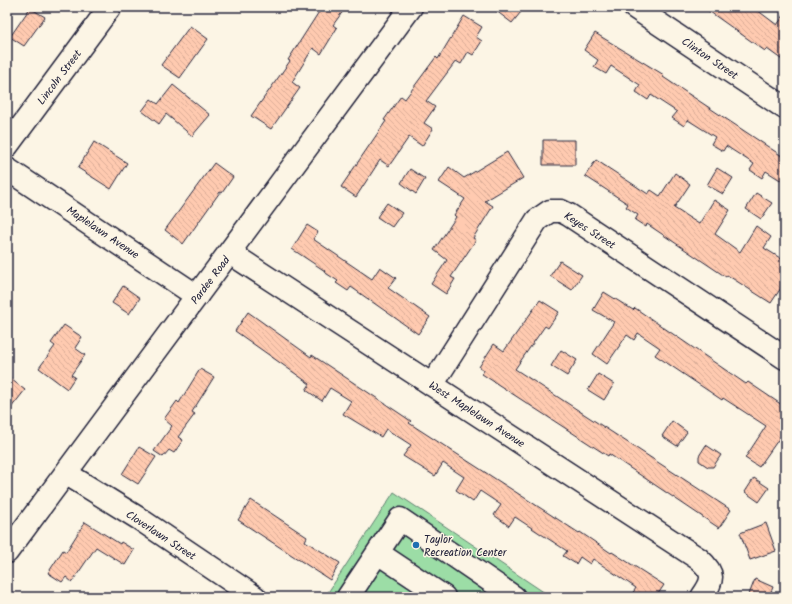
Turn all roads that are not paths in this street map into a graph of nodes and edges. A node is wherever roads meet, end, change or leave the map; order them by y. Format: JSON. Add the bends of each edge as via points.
{"nodes":[{"id":1,"x":110,"y":7,"type":"edge"},
{"id":2,"x":411,"y":7,"type":"edge"},
{"id":3,"x":634,"y":7,"type":"edge"},
{"id":4,"x":660,"y":14,"type":"edge"},
{"id":5,"x":785,"y":108,"type":"edge"},
{"id":6,"x":7,"y":146,"type":"edge"},
{"id":7,"x":7,"y":169,"type":"edge"},
{"id":8,"x":230,"y":253,"type":"junction"},
{"id":9,"x":197,"y":296,"type":"junction"},
{"id":10,"x":785,"y":358,"type":"edge"},
{"id":11,"x":432,"y":385,"type":"junction"},
{"id":12,"x":67,"y":474,"type":"junction"},
{"id":13,"x":7,"y":552,"type":"edge"},
{"id":14,"x":378,"y":553,"type":"junction"},
{"id":15,"x":706,"y":590,"type":"edge"},
{"id":16,"x":255,"y":597,"type":"edge"},
{"id":17,"x":348,"y":597,"type":"edge"},
{"id":18,"x":444,"y":597,"type":"edge"},
{"id":19,"x":514,"y":597,"type":"edge"}],
"edges":[{"from":1,"to":6,"type":"street","name":"Lincoln Street"},
{"from":2,"to":8,"type":"street","name":"Pardee Road"},
{"from":3,"to":4,"type":"street","name":"Clinton Street"},
{"from":4,"to":5,"type":"street","name":"Clinton Street"},
{"from":7,"to":9,"type":"street","name":"Maplelawn Avenue"},
{"from":8,"to":9,"type":"street","name":"Pardee Road"},
{"from":8,"to":11,"type":"street","name":"West Maplelawn Avenue"},
{"from":9,"to":12,"type":"street","name":"Pardee Road"},
{"from":10,"to":11,"type":"street","name":"Keyes Street","via":[[569,215],[550,210],[537,220]]},
{"from":11,"to":15,"type":"street","name":"West Maplelawn Avenue","via":[[699,559],[708,567],[711,574]]},
{"from":12,"to":13,"type":"street","name":"Pardee Road"},
{"from":12,"to":16,"type":"street","name":"Cloverlawn Street","via":[[138,518]]},
{"from":14,"to":17,"type":"street"},
{"from":14,"to":18,"type":"street"},
{"from":14,"to":19,"type":"street","via":[[400,519]]}]}
